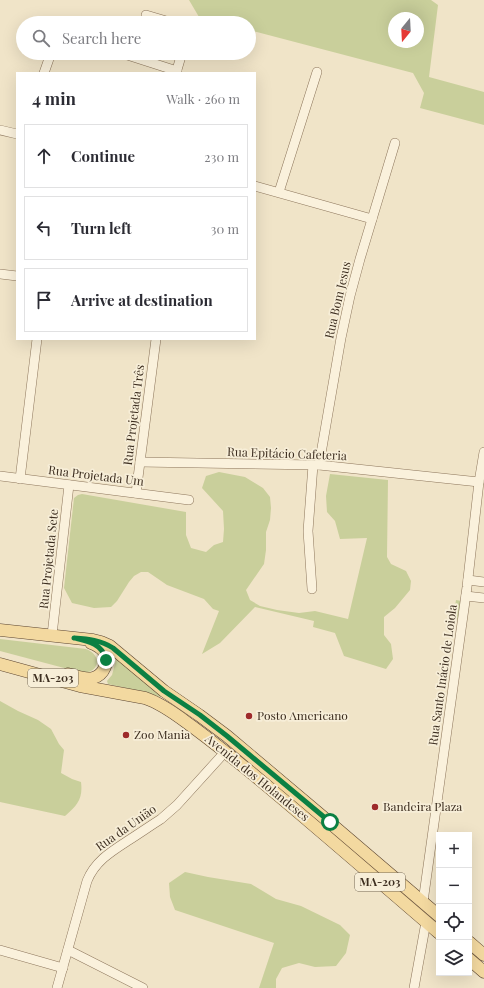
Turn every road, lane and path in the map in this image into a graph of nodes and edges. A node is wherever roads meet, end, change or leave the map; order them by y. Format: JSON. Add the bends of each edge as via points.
{"nodes":[{"id":1,"x":146,"y":15,"type":"dead end"},
{"id":2,"x":150,"y":16,"type":"edge"},
{"id":3,"x":49,"y":60,"type":"edge"},
{"id":4,"x":142,"y":60,"type":"edge"},
{"id":5,"x":180,"y":60,"type":"edge"},
{"id":6,"x":44,"y":72,"type":"edge"},
{"id":7,"x":177,"y":72,"type":"edge"},
{"id":8,"x":317,"y":72,"type":"dead end"},
{"id":9,"x":0,"y":130,"type":"edge"},
{"id":10,"x":16,"y":134,"type":"edge"},
{"id":11,"x":394,"y":143,"type":"dead end"},
{"id":12,"x":256,"y":186,"type":"edge"},
{"id":13,"x":280,"y":192,"type":"junction"},
{"id":14,"x":372,"y":219,"type":"junction"},
{"id":15,"x":0,"y":274,"type":"edge"},
{"id":16,"x":16,"y":276,"type":"edge"},
{"id":17,"x":37,"y":340,"type":"edge"},
{"id":18,"x":156,"y":340,"type":"edge"},
{"id":19,"x":484,"y":452,"type":"edge"},
{"id":20,"x":140,"y":462,"type":"junction"},
{"id":21,"x":316,"y":465,"type":"junction"},
{"id":22,"x":0,"y":476,"type":"edge"},
{"id":23,"x":20,"y":478,"type":"junction"},
{"id":24,"x":480,"y":482,"type":"junction"},
{"id":25,"x":69,"y":485,"type":"junction"},
{"id":26,"x":136,"y":494,"type":"junction"},
{"id":27,"x":189,"y":500,"type":"dead end"},
{"id":28,"x":468,"y":580,"type":"junction"},
{"id":29,"x":484,"y":582,"type":"edge"},
{"id":30,"x":312,"y":589,"type":"dead end"},
{"id":31,"x":466,"y":596,"type":"junction"},
{"id":32,"x":484,"y":598,"type":"edge"},
{"id":33,"x":0,"y":630,"type":"edge"},
{"id":34,"x":52,"y":635,"type":"junction"},
{"id":35,"x":74,"y":638,"type":"junction"},
{"id":36,"x":0,"y":659,"type":"edge"},
{"id":37,"x":0,"y":664,"type":"edge"},
{"id":38,"x":225,"y":752,"type":"junction"},
{"id":39,"x":423,"y":902,"type":"junction"},
{"id":40,"x":436,"y":913,"type":"edge"},
{"id":41,"x":426,"y":922,"type":"junction"},
{"id":42,"x":436,"y":930,"type":"edge"},
{"id":43,"x":472,"y":945,"type":"edge"},
{"id":44,"x":0,"y":950,"type":"edge"},
{"id":45,"x":68,"y":950,"type":"junction"},
{"id":46,"x":484,"y":955,"type":"edge"},
{"id":47,"x":472,"y":962,"type":"edge"},
{"id":48,"x":63,"y":968,"type":"junction"},
{"id":49,"x":484,"y":972,"type":"edge"},
{"id":50,"x":57,"y":988,"type":"edge"},
{"id":51,"x":143,"y":988,"type":"edge"},
{"id":52,"x":414,"y":988,"type":"edge"}],
"edges":[{"from":1,"to":2,"type":"street"},
{"from":3,"to":6,"type":"street"},
{"from":4,"to":7,"type":"street"},
{"from":5,"to":7,"type":"street"},
{"from":8,"to":13,"type":"street"},
{"from":9,"to":10,"type":"street"},
{"from":11,"to":14,"type":"street","name":"Rua Bom Jesus"},
{"from":12,"to":13,"type":"street"},
{"from":13,"to":14,"type":"street"},
{"from":14,"to":21,"type":"street","name":"Rua Bom Jesus","via":[[341,338]]},
{"from":15,"to":16,"type":"street"},
{"from":17,"to":23,"type":"street"},
{"from":18,"to":20,"type":"street","name":"Rua Projetada Três"},
{"from":19,"to":24,"type":"street","name":"Rua Santo Inácio de Loiola"},
{"from":20,"to":21,"type":"street","name":"Rua Epitácio Cafeteria"},
{"from":20,"to":26,"type":"street","name":"Rua Projetada Três"},
{"from":21,"to":24,"type":"street","name":"Rua Epitácio Cafeteria"},
{"from":21,"to":30,"type":"street","name":"Rua Bom Jesus","via":[[308,531]]},
{"from":22,"to":23,"type":"street","name":"Rua Projetada Um"},
{"from":23,"to":25,"type":"street","name":"Rua Projetada Um"},
{"from":24,"to":28,"type":"street","name":"Rua Santo Inácio de Loiola"},
{"from":25,"to":26,"type":"street","name":"Rua Projetada Um"},
{"from":25,"to":34,"type":"street","name":"Rua Projetada Sete"},
{"from":26,"to":27,"type":"street","name":"Rua Projetada Um"},
{"from":28,"to":29,"type":"street"},
{"from":28,"to":31,"type":"street","name":"Rua Santo Inácio de Loiola"},
{"from":31,"to":32,"type":"street"},
{"from":31,"to":39,"type":"street","name":"Rua Santo Inácio de Loiola"},
{"from":33,"to":34,"type":"main road","name":"Avenida dos Holandeses","number":"MA-203"},
{"from":34,"to":35,"type":"main road","name":"Avenida dos Holandeses","number":"MA-203"},
{"from":35,"to":36,"type":"main road","via":[[95,644],[104,652],[106,663],[99,675],[85,678]]},
{"from":35,"to":39,"type":"main road","name":"Avenida dos Holandeses","number":"MA-203","via":[[97,641],[113,648],[164,691],[233,741]]},
{"from":37,"to":38,"type":"main road","name":"Avenida dos Holandeses","number":"MA-203","via":[[80,686],[148,699],[178,716]]},
{"from":38,"to":41,"type":"main road","name":"Avenida dos Holandeses","number":"MA-203"},
{"from":38,"to":45,"type":"street","name":"Rua da União","via":[[177,805],[110,852],[92,871]]},
{"from":39,"to":40,"type":"main road","name":"Avenida dos Holandeses","number":"MA-203"},
{"from":41,"to":42,"type":"main road","name":"Avenida dos Holandeses","number":"MA-203"},
{"from":41,"to":52,"type":"street"},
{"from":43,"to":46,"type":"main road"},
{"from":44,"to":48,"type":"street"},
{"from":45,"to":48,"type":"street","name":"Rua da União"},
{"from":45,"to":51,"type":"street"},
{"from":47,"to":49,"type":"main road"},
{"from":48,"to":50,"type":"street","name":"Rua da União"}]}
